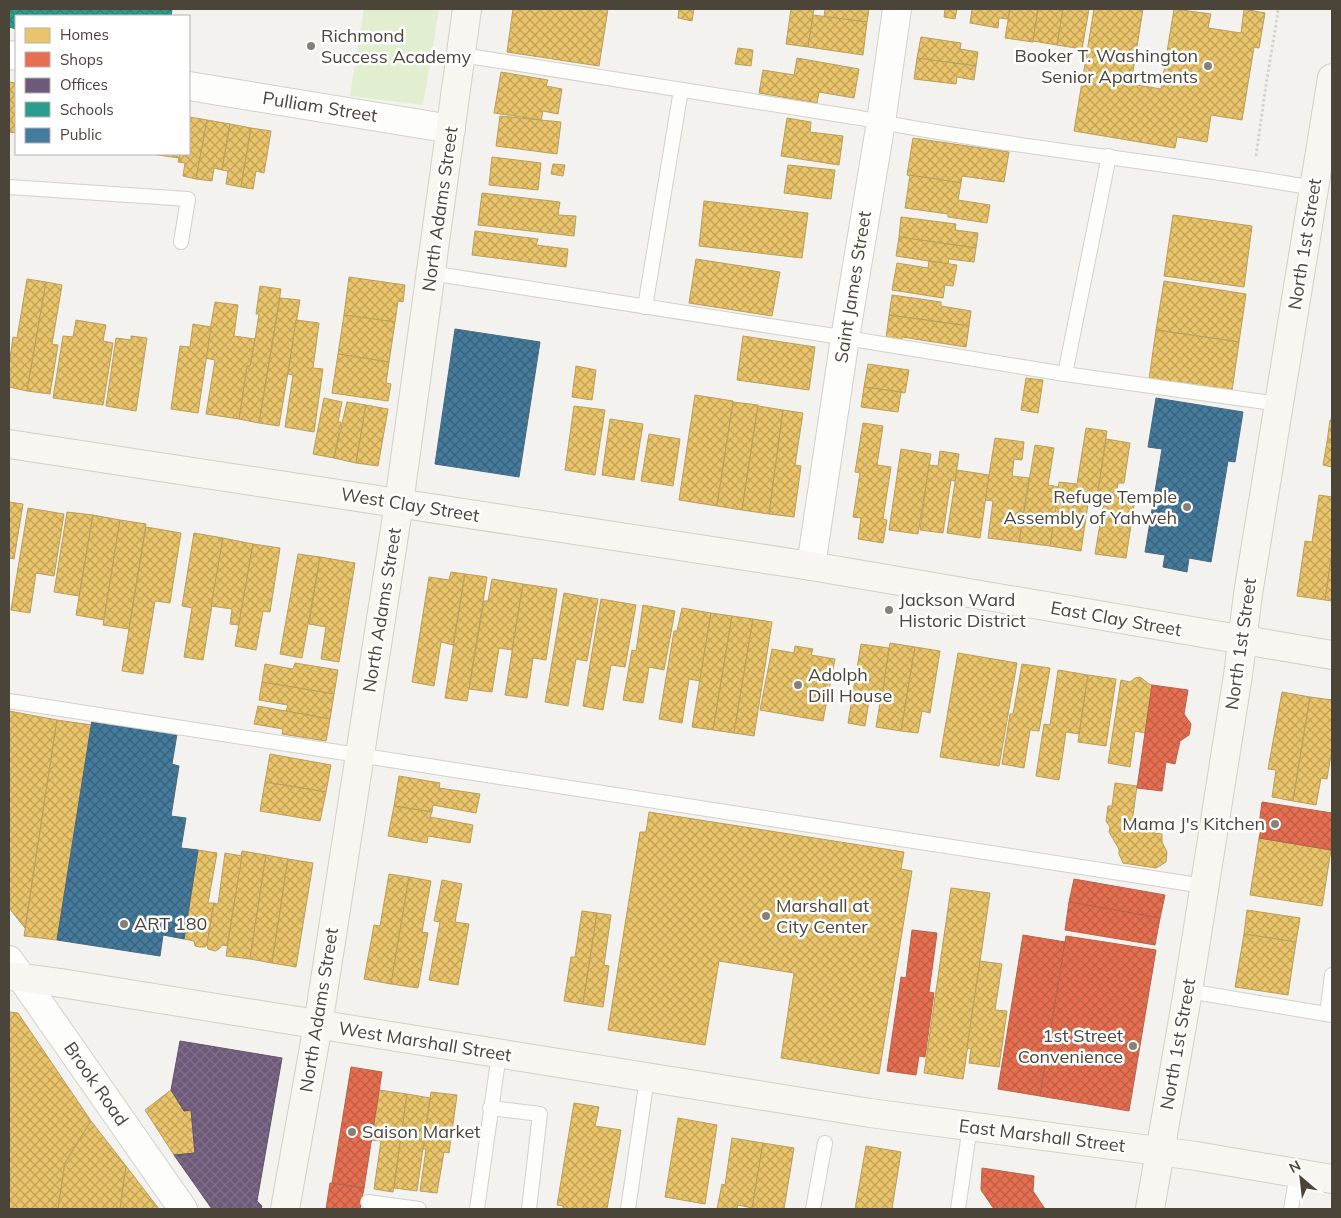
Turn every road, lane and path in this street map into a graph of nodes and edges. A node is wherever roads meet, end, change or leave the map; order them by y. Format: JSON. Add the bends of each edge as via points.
{"nodes":[{"id":1,"x":467,"y":9,"type":"edge"},
{"id":2,"x":896,"y":9,"type":"edge"},
{"id":3,"x":1276,"y":9,"type":"edge"},
{"id":4,"x":462,"y":55,"type":"junction"},
{"id":5,"x":1332,"y":78,"type":"edge"},
{"id":6,"x":190,"y":86,"type":"edge"},
{"id":7,"x":681,"y":90,"type":"junction"},
{"id":8,"x":881,"y":122,"type":"junction"},
{"id":9,"x":1329,"y":122,"type":"edge"},
{"id":10,"x":451,"y":128,"type":"junction"},
{"id":11,"x":1109,"y":156,"type":"junction"},
{"id":12,"x":1253,"y":178,"type":"junction"},
{"id":13,"x":9,"y":186,"type":"edge"},
{"id":14,"x":1314,"y":188,"type":"junction"},
{"id":15,"x":181,"y":242,"type":"dead end"},
{"id":16,"x":430,"y":273,"type":"junction"},
{"id":17,"x":645,"y":307,"type":"junction"},
{"id":18,"x":844,"y":338,"type":"junction"},
{"id":19,"x":1065,"y":374,"type":"junction"},
{"id":20,"x":1279,"y":404,"type":"junction"},
{"id":21,"x":9,"y":444,"type":"edge"},
{"id":22,"x":399,"y":503,"type":"junction"},
{"id":23,"x":811,"y":566,"type":"junction"},
{"id":24,"x":1242,"y":640,"type":"junction"},
{"id":25,"x":1332,"y":655,"type":"edge"},
{"id":26,"x":9,"y":701,"type":"edge"},
{"id":27,"x":358,"y":755,"type":"junction"},
{"id":28,"x":1204,"y":886,"type":"junction"},
{"id":29,"x":13,"y":971,"type":"edge"},
{"id":30,"x":1332,"y":975,"type":"edge"},
{"id":31,"x":1188,"y":991,"type":"junction"},
{"id":32,"x":1329,"y":1014,"type":"edge"},
{"id":33,"x":318,"y":1025,"type":"junction"},
{"id":34,"x":499,"y":1054,"type":"junction"},
{"id":35,"x":647,"y":1078,"type":"junction"},
{"id":36,"x":752,"y":1095,"type":"joint"},
{"id":37,"x":490,"y":1108,"type":"junction"},
{"id":38,"x":970,"y":1126,"type":"junction"},
{"id":39,"x":825,"y":1143,"type":"dead end"},
{"id":40,"x":1159,"y":1151,"type":"junction"},
{"id":41,"x":1297,"y":1174,"type":"junction"},
{"id":42,"x":1332,"y":1179,"type":"edge"},
{"id":43,"x":368,"y":1202,"type":"dead end"},
{"id":44,"x":183,"y":1209,"type":"edge"},
{"id":45,"x":285,"y":1209,"type":"edge"},
{"id":46,"x":419,"y":1209,"type":"edge"},
{"id":47,"x":477,"y":1209,"type":"edge"},
{"id":48,"x":528,"y":1209,"type":"edge"},
{"id":49,"x":628,"y":1209,"type":"edge"},
{"id":50,"x":813,"y":1209,"type":"edge"},
{"id":51,"x":958,"y":1209,"type":"edge"},
{"id":52,"x":1150,"y":1209,"type":"edge"},
{"id":53,"x":1291,"y":1209,"type":"edge"}],
"edges":[{"from":1,"to":4,"type":"street","name":"North Adams Street"},
{"from":2,"to":8,"type":"street","name":"Saint James Street"},
{"from":3,"to":12,"type":"path"},
{"from":4,"to":7,"type":"lane"},
{"from":4,"to":10,"type":"street","name":"North Adams Street"},
{"from":5,"to":9,"type":"street","name":"North 1st Street"},
{"from":6,"to":10,"type":"street","name":"Pulliam Street"},
{"from":7,"to":8,"type":"lane"},
{"from":7,"to":17,"type":"lane"},
{"from":8,"to":11,"type":"lane"},
{"from":8,"to":18,"type":"street","name":"Saint James Street"},
{"from":9,"to":14,"type":"street","name":"North 1st Street"},
{"from":10,"to":16,"type":"street","name":"North Adams Street"},
{"from":11,"to":12,"type":"lane"},
{"from":11,"to":19,"type":"lane"},
{"from":12,"to":14,"type":"lane"},
{"from":13,"to":15,"type":"lane","via":[[188,199]]},
{"from":14,"to":20,"type":"street","name":"North 1st Street"},
{"from":16,"to":17,"type":"lane"},
{"from":16,"to":22,"type":"street","name":"North Adams Street"},
{"from":17,"to":18,"type":"lane"},
{"from":18,"to":19,"type":"lane"},
{"from":18,"to":23,"type":"street","name":"Saint James Street"},
{"from":19,"to":20,"type":"lane"},
{"from":20,"to":24,"type":"street","name":"North 1st Street"},
{"from":21,"to":22,"type":"street","name":"West Clay Street"},
{"from":22,"to":23,"type":"street","name":"West Clay Street"},
{"from":22,"to":27,"type":"street","name":"North Adams Street"},
{"from":23,"to":24,"type":"street","name":"East Clay Street"},
{"from":24,"to":25,"type":"street","name":"East Clay Street"},
{"from":24,"to":28,"type":"street","name":"North 1st Street"},
{"from":26,"to":27,"type":"lane"},
{"from":27,"to":28,"type":"lane"},
{"from":27,"to":33,"type":"street","name":"North Adams Street"},
{"from":28,"to":31,"type":"street","name":"North 1st Street"},
{"from":29,"to":33,"type":"street","name":"West Marshall Street"},
{"from":29,"to":44,"type":"street","name":"Brook Road"},
{"from":30,"to":32,"type":"lane"},
{"from":31,"to":32,"type":"lane"},
{"from":31,"to":40,"type":"street","name":"North 1st Street"},
{"from":33,"to":34,"type":"street","name":"West Marshall Street"},
{"from":33,"to":45,"type":"street","name":"North Adams Street"},
{"from":34,"to":35,"type":"street","name":"West Marshall Street"},
{"from":34,"to":37,"type":"lane"},
{"from":35,"to":36,"type":"street","name":"West Marshall Street"},
{"from":35,"to":49,"type":"lane"},
{"from":36,"to":38,"type":"street","name":"East Marshall Street"},
{"from":37,"to":47,"type":"lane"},
{"from":37,"to":48,"type":"lane","via":[[540,1114]]},
{"from":38,"to":40,"type":"street","name":"East Marshall Street"},
{"from":38,"to":51,"type":"lane"},
{"from":39,"to":50,"type":"lane"},
{"from":40,"to":41,"type":"street","name":"East Marshall Street"},
{"from":40,"to":52,"type":"street","name":"North 1st Street"},
{"from":41,"to":42,"type":"street","name":"East Marshall Street"},
{"from":41,"to":53,"type":"lane"},
{"from":43,"to":46,"type":"lane"}]}
